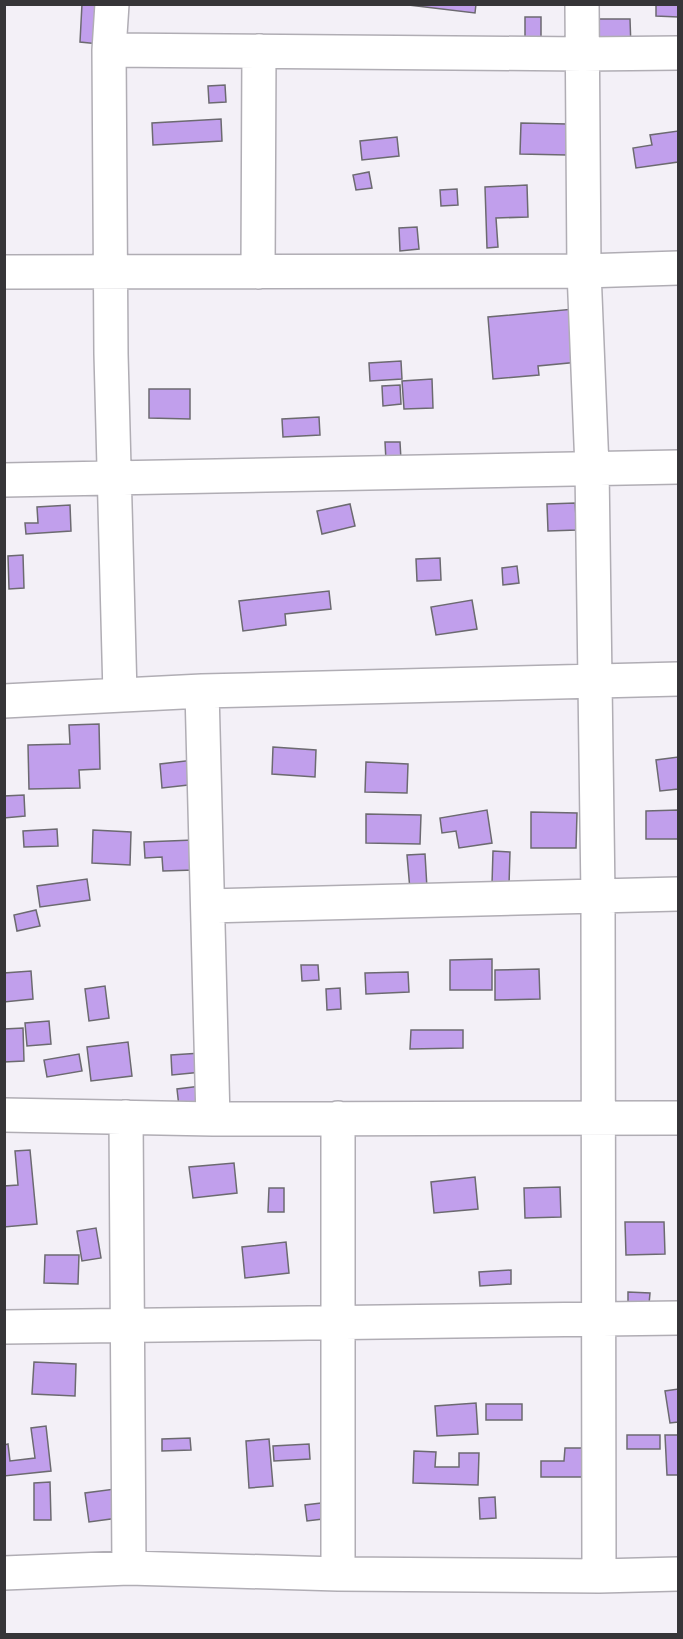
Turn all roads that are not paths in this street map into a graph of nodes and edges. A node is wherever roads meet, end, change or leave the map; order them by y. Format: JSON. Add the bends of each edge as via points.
{"nodes":[{"id":1,"x":112,"y":4,"type":"edge"},
{"id":2,"x":582,"y":4,"type":"edge"},
{"id":3,"x":109,"y":50,"type":"junction"},
{"id":4,"x":260,"y":51,"type":"junction"},
{"id":5,"x":678,"y":52,"type":"edge"},
{"id":6,"x":583,"y":54,"type":"junction"},
{"id":7,"x":678,"y":268,"type":"edge"},
{"id":8,"x":584,"y":271,"type":"junction"},
{"id":9,"x":4,"y":272,"type":"edge"},
{"id":10,"x":110,"y":272,"type":"junction"},
{"id":11,"x":258,"y":272,"type":"junction"},
{"id":12,"x":678,"y":467,"type":"edge"},
{"id":13,"x":592,"y":468,"type":"junction"},
{"id":14,"x":113,"y":478,"type":"junction"},
{"id":15,"x":4,"y":480,"type":"edge"},
{"id":16,"x":678,"y":679,"type":"edge"},
{"id":17,"x":594,"y":680,"type":"junction"},
{"id":18,"x":202,"y":691,"type":"junction"},
{"id":19,"x":120,"y":694,"type":"junction"},
{"id":20,"x":4,"y":700,"type":"edge"},
{"id":21,"x":678,"y":894,"type":"edge"},
{"id":22,"x":598,"y":896,"type":"junction"},
{"id":23,"x":208,"y":906,"type":"junction"},
{"id":24,"x":4,"y":1115,"type":"edge"},
{"id":25,"x":126,"y":1117,"type":"junction"},
{"id":26,"x":338,"y":1118,"type":"junction"},
{"id":27,"x":678,"y":1118,"type":"edge"},
{"id":28,"x":213,"y":1119,"type":"junction"},
{"id":29,"x":598,"y":1119,"type":"junction"},
{"id":30,"x":678,"y":1318,"type":"edge"},
{"id":31,"x":598,"y":1319,"type":"junction"},
{"id":32,"x":337,"y":1323,"type":"junction"},
{"id":33,"x":126,"y":1325,"type":"junction"},
{"id":34,"x":4,"y":1327,"type":"edge"},
{"id":35,"x":129,"y":1568,"type":"junction"},
{"id":36,"x":4,"y":1573,"type":"edge"},
{"id":37,"x":338,"y":1574,"type":"junction"},
{"id":38,"x":678,"y":1574,"type":"edge"},
{"id":39,"x":599,"y":1576,"type":"junction"}],
"edges":[{"from":1,"to":3,"type":"street"},
{"from":2,"to":6,"type":"street"},
{"from":3,"to":4,"type":"street"},
{"from":3,"to":10,"type":"street"},
{"from":4,"to":6,"type":"street"},
{"from":4,"to":11,"type":"street"},
{"from":5,"to":6,"type":"street"},
{"from":6,"to":8,"type":"street"},
{"from":7,"to":8,"type":"street"},
{"from":8,"to":11,"type":"street"},
{"from":8,"to":13,"type":"street"},
{"from":9,"to":10,"type":"street"},
{"from":10,"to":11,"type":"street"},
{"from":10,"to":14,"type":"street"},
{"from":12,"to":13,"type":"street"},
{"from":13,"to":14,"type":"street"},
{"from":13,"to":17,"type":"street"},
{"from":14,"to":15,"type":"street"},
{"from":14,"to":19,"type":"street"},
{"from":16,"to":17,"type":"street"},
{"from":17,"to":18,"type":"street"},
{"from":17,"to":22,"type":"street"},
{"from":18,"to":19,"type":"street"},
{"from":18,"to":23,"type":"street"},
{"from":19,"to":20,"type":"street"},
{"from":21,"to":22,"type":"street"},
{"from":22,"to":23,"type":"street"},
{"from":22,"to":29,"type":"street"},
{"from":23,"to":28,"type":"street"},
{"from":24,"to":25,"type":"street"},
{"from":25,"to":28,"type":"street"},
{"from":25,"to":33,"type":"street"},
{"from":26,"to":28,"type":"street"},
{"from":26,"to":29,"type":"street"},
{"from":26,"to":32,"type":"street"},
{"from":27,"to":29,"type":"street"},
{"from":29,"to":31,"type":"street"},
{"from":30,"to":31,"type":"street"},
{"from":31,"to":32,"type":"street"},
{"from":31,"to":39,"type":"street"},
{"from":32,"to":33,"type":"street"},
{"from":32,"to":37,"type":"street"},
{"from":33,"to":34,"type":"street"},
{"from":33,"to":35,"type":"street"},
{"from":35,"to":36,"type":"street"},
{"from":35,"to":37,"type":"street"},
{"from":37,"to":39,"type":"street"},
{"from":38,"to":39,"type":"street"}]}
